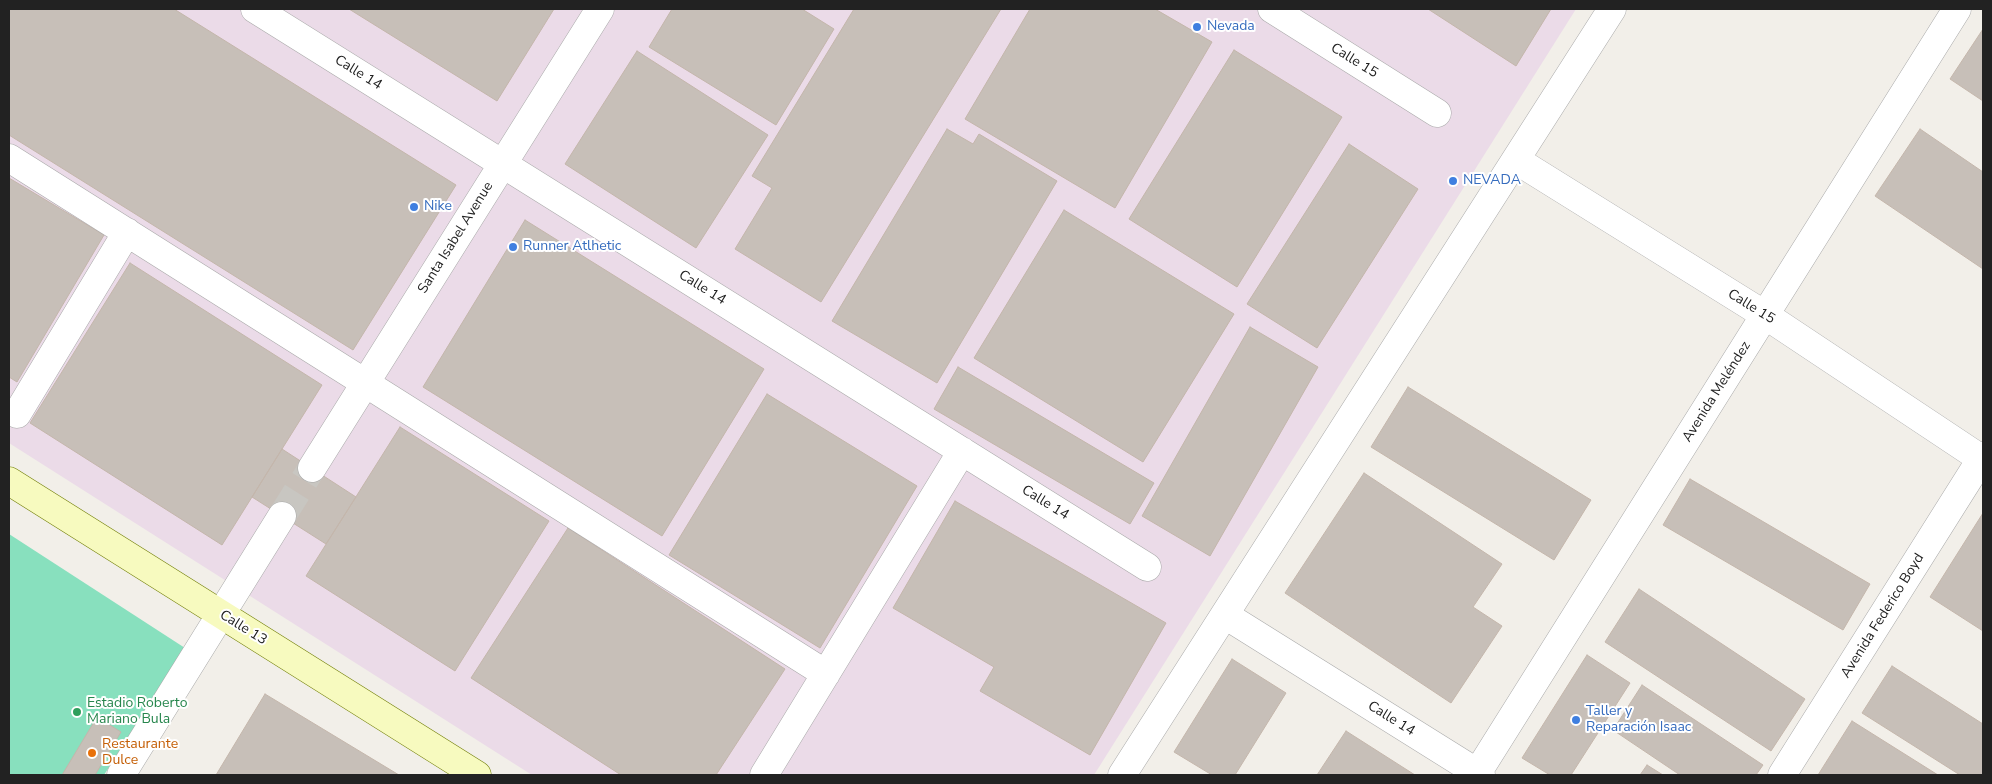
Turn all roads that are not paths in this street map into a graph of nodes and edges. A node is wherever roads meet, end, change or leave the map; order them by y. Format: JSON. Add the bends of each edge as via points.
{"nodes":[{"id":1,"x":256,"y":9,"type":"edge"},
{"id":2,"x":600,"y":9,"type":"edge"},
{"id":3,"x":1612,"y":9,"type":"edge"},
{"id":4,"x":1957,"y":9,"type":"edge"},
{"id":5,"x":1278,"y":10,"type":"edge"},
{"id":6,"x":1437,"y":113,"type":"dead end"},
{"id":7,"x":9,"y":158,"type":"edge"},
{"id":8,"x":1516,"y":160,"type":"junction"},
{"id":9,"x":503,"y":164,"type":"junction"},
{"id":10,"x":127,"y":232,"type":"junction"},
{"id":11,"x":1765,"y":315,"type":"junction"},
{"id":12,"x":366,"y":382,"type":"junction"},
{"id":13,"x":17,"y":414,"type":"dead end"},
{"id":14,"x":962,"y":451,"type":"junction"},
{"id":15,"x":1983,"y":459,"type":"edge"},
{"id":16,"x":312,"y":468,"type":"tunnel mouth"},
{"id":17,"x":9,"y":481,"type":"edge"},
{"id":18,"x":282,"y":516,"type":"tunnel mouth"},
{"id":19,"x":1147,"y":567,"type":"dead end"},
{"id":20,"x":221,"y":615,"type":"junction"},
{"id":21,"x":1224,"y":615,"type":"junction"},
{"id":22,"x":826,"y":674,"type":"junction"},
{"id":23,"x":1479,"y":774,"type":"edge"},
{"id":24,"x":121,"y":775,"type":"edge"},
{"id":25,"x":477,"y":775,"type":"edge"},
{"id":26,"x":764,"y":775,"type":"edge"},
{"id":27,"x":1122,"y":775,"type":"edge"},
{"id":28,"x":1782,"y":775,"type":"edge"}],
"edges":[{"from":1,"to":9,"type":"street","name":"Calle 14"},
{"from":2,"to":9,"type":"street","name":"Santa Isabel Avenue"},
{"from":3,"to":8,"type":"street"},
{"from":4,"to":11,"type":"street","name":"Avenida Meléndez"},
{"from":5,"to":6,"type":"street","name":"Calle 15"},
{"from":7,"to":10,"type":"street"},
{"from":8,"to":11,"type":"street","name":"Calle 15"},
{"from":8,"to":21,"type":"street"},
{"from":9,"to":12,"type":"street","name":"Santa Isabel Avenue"},
{"from":9,"to":14,"type":"street","name":"Calle 14"},
{"from":10,"to":12,"type":"street"},
{"from":10,"to":13,"type":"street"},
{"from":11,"to":15,"type":"street","name":"Calle 15"},
{"from":11,"to":23,"type":"street","name":"Avenida Meléndez"},
{"from":12,"to":16,"type":"street","name":"Santa Isabel Avenue"},
{"from":12,"to":22,"type":"street"},
{"from":14,"to":19,"type":"street","name":"Calle 14"},
{"from":14,"to":22,"type":"street"},
{"from":15,"to":28,"type":"street","name":"Avenida Federico Boyd"},
{"from":17,"to":20,"type":"main road","name":"Calle 13"},
{"from":18,"to":20,"type":"street"},
{"from":20,"to":24,"type":"street"},
{"from":20,"to":25,"type":"main road","name":"Calle 13"},
{"from":21,"to":23,"type":"street","name":"Calle 14"},
{"from":21,"to":27,"type":"street"},
{"from":22,"to":26,"type":"street"}]}
